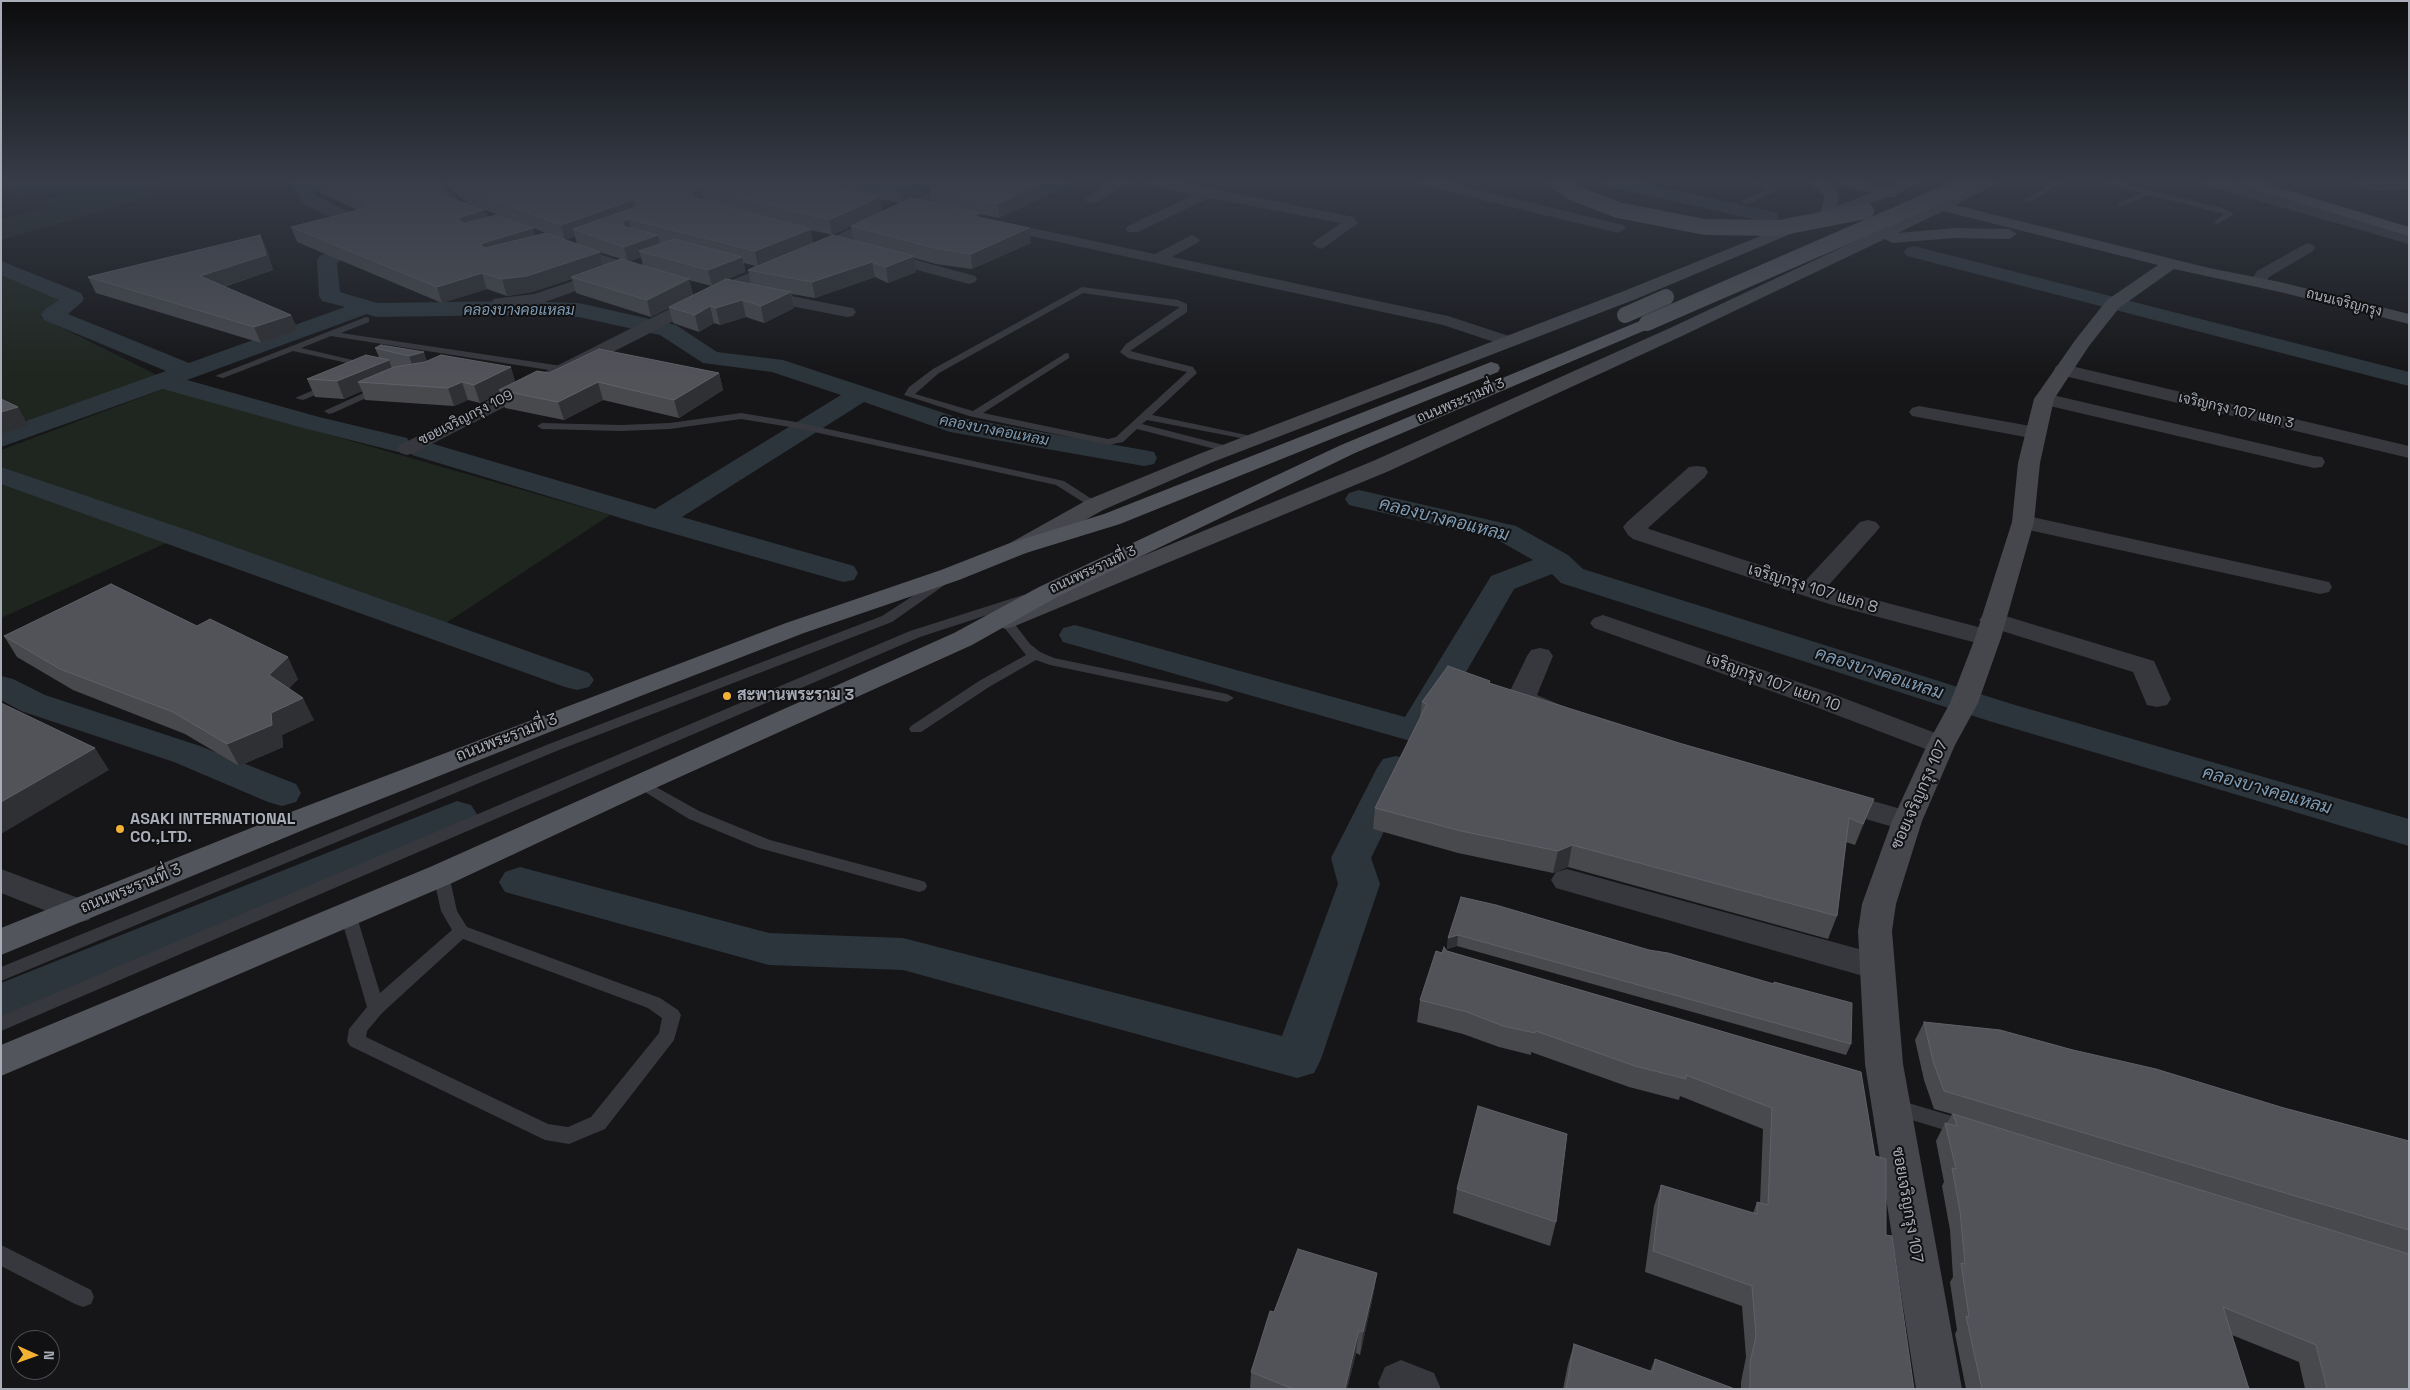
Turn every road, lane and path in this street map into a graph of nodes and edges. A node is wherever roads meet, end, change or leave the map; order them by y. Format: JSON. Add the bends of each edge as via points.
{"nodes":[{"id":1,"x":570,"y":248,"type":"edge"},
{"id":2,"x":819,"y":248,"type":"edge"},
{"id":3,"x":851,"y":248,"type":"edge"},
{"id":4,"x":1100,"y":248,"type":"edge"},
{"id":5,"x":1178,"y":248,"type":"edge"},
{"id":6,"x":1748,"y":248,"type":"edge"},
{"id":7,"x":1781,"y":248,"type":"edge"},
{"id":8,"x":1821,"y":248,"type":"edge"},
{"id":9,"x":1827,"y":248,"type":"edge"},
{"id":10,"x":1854,"y":248,"type":"edge"},
{"id":11,"x":2113,"y":248,"type":"edge"},
{"id":12,"x":2150,"y":248,"type":"edge"},
{"id":13,"x":2307,"y":248,"type":"dead end"},
{"id":14,"x":1157,"y":259,"type":"junction"},
{"id":15,"x":642,"y":262,"type":"edge"},
{"id":16,"x":1822,"y":263,"type":"junction"},
{"id":17,"x":2172,"y":263,"type":"junction"},
{"id":18,"x":625,"y":268,"type":"junction"},
{"id":19,"x":660,"y":278,"type":"edge"},
{"id":20,"x":969,"y":279,"type":"dead end"},
{"id":21,"x":2260,"y":279,"type":"junction"},
{"id":22,"x":2280,"y":287,"type":"junction"},
{"id":23,"x":696,"y":289,"type":"dead end"},
{"id":24,"x":720,"y":291,"type":"junction"},
{"id":25,"x":500,"y":303,"type":"dead end"},
{"id":26,"x":847,"y":312,"type":"dead end"},
{"id":27,"x":2409,"y":319,"type":"edge"},
{"id":28,"x":366,"y":320,"type":"dead end"},
{"id":29,"x":332,"y":334,"type":"junction"},
{"id":30,"x":1506,"y":341,"type":"junction"},
{"id":31,"x":294,"y":349,"type":"junction"},
{"id":32,"x":470,"y":356,"type":"junction"},
{"id":33,"x":1066,"y":356,"type":"dead end"},
{"id":34,"x":453,"y":364,"type":"edge"},
{"id":35,"x":562,"y":370,"type":"junction"},
{"id":36,"x":2063,"y":370,"type":"junction"},
{"id":37,"x":354,"y":375,"type":"edge"},
{"id":38,"x":220,"y":376,"type":"dead end"},
{"id":39,"x":336,"y":383,"type":"edge"},
{"id":40,"x":393,"y":383,"type":"edge"},
{"id":41,"x":300,"y":398,"type":"dead end"},
{"id":42,"x":2044,"y":399,"type":"junction"},
{"id":43,"x":329,"y":411,"type":"dead end"},
{"id":44,"x":1920,"y":412,"type":"dead end"},
{"id":45,"x":975,"y":414,"type":"junction"},
{"id":46,"x":1146,"y":417,"type":"junction"},
{"id":47,"x":542,"y":426,"type":"dead end"},
{"id":48,"x":1136,"y":426,"type":"junction"},
{"id":49,"x":2036,"y":433,"type":"junction"},
{"id":50,"x":1252,"y":439,"type":"junction"},
{"id":51,"x":407,"y":449,"type":"dead end"},
{"id":52,"x":1227,"y":449,"type":"junction"},
{"id":53,"x":2409,"y":452,"type":"edge"},
{"id":54,"x":2314,"y":462,"type":"dead end"},
{"id":55,"x":1697,"y":472,"type":"dead end"},
{"id":56,"x":1095,"y":505,"type":"junction"},
{"id":57,"x":2023,"y":522,"type":"junction"},
{"id":58,"x":1868,"y":527,"type":"dead end"},
{"id":59,"x":1018,"y":548,"type":"junction"},
{"id":60,"x":950,"y":575,"type":"junction"},
{"id":61,"x":2320,"y":587,"type":"dead end"},
{"id":62,"x":1811,"y":590,"type":"junction"},
{"id":63,"x":1048,"y":592,"type":"junction"},
{"id":64,"x":1004,"y":622,"type":"junction"},
{"id":65,"x":1603,"y":623,"type":"dead end"},
{"id":66,"x":1990,"y":629,"type":"junction"},
{"id":67,"x":963,"y":639,"type":"junction"},
{"id":68,"x":1035,"y":655,"type":"junction"},
{"id":69,"x":1540,"y":656,"type":"dead end"},
{"id":70,"x":1227,"y":698,"type":"dead end"},
{"id":71,"x":2157,"y":699,"type":"dead end"},
{"id":72,"x":1580,"y":721,"type":"edge"},
{"id":73,"x":916,"y":729,"type":"dead end"},
{"id":74,"x":1941,"y":745,"type":"junction"},
{"id":75,"x":640,"y":783,"type":"junction"},
{"id":76,"x":1814,"y":794,"type":"edge"},
{"id":77,"x":1907,"y":820,"type":"junction"},
{"id":78,"x":441,"y":875,"type":"junction"},
{"id":79,"x":1,"y":880,"type":"edge"},
{"id":80,"x":1567,"y":880,"type":"dead end"},
{"id":81,"x":919,"y":886,"type":"dead end"},
{"id":82,"x":77,"y":911,"type":"junction"},
{"id":83,"x":348,"y":914,"type":"junction"},
{"id":84,"x":461,"y":931,"type":"junction"},
{"id":85,"x":1,"y":942,"type":"edge"},
{"id":86,"x":1877,"y":967,"type":"junction"},
{"id":87,"x":1,"y":974,"type":"edge"},
{"id":88,"x":376,"y":1008,"type":"junction"},
{"id":89,"x":1,"y":1024,"type":"edge"},
{"id":90,"x":1,"y":1061,"type":"edge"},
{"id":91,"x":1849,"y":1074,"type":"edge"},
{"id":92,"x":1889,"y":1095,"type":"junction"},
{"id":93,"x":1983,"y":1134,"type":"edge"},
{"id":94,"x":1,"y":1255,"type":"edge"},
{"id":95,"x":83,"y":1297,"type":"dead end"},
{"id":96,"x":1938,"y":1389,"type":"edge"}],
"edges":[{"from":1,"to":18,"type":"street"},
{"from":2,"to":24,"type":"street","name":"ซอยเจริญกรุง 109","via":[[756,271]]},
{"from":3,"to":20,"type":"street"},
{"from":4,"to":14,"type":"street"},
{"from":5,"to":14,"type":"street"},
{"from":6,"to":30,"type":"main road","name":"ถนนพระรามที่ 3"},
{"from":7,"to":59,"type":"main road","name":"ถนนพระรามที่ 3","bridge":true,"via":[[1625,315],[1112,519]]},
{"from":8,"to":63,"type":"main road","name":"ถนนพระรามที่ 3","bridge":true,"via":[[1348,449]]},
{"from":9,"to":16,"type":"main road","via":[[1829,255]]},
{"from":10,"to":16,"type":"main road","name":"ถนนพระรามที่ 3"},
{"from":11,"to":17,"type":"main road","name":"ถนนเจริญกรุง"},
{"from":12,"to":21,"type":"main road","name":"ถนนเจริญกรุง"},
{"from":13,"to":21,"type":"street","via":[[2263,274]]},
{"from":14,"to":30,"type":"street","via":[[1454,322]]},
{"from":15,"to":18,"type":"lane"},
{"from":16,"to":64,"type":"main road","name":"ถนนพระรามที่ 3","via":[[1381,466]]},
{"from":17,"to":22,"type":"main road","name":"ถนนเจริญกรุง"},
{"from":17,"to":36,"type":"main road","name":"ซอยเจริญกรุง 107","via":[[2116,301]]},
{"from":18,"to":19,"type":"street"},
{"from":18,"to":25,"type":"street","via":[[536,299]]},
{"from":21,"to":22,"type":"main road","name":"ถนนเจริญกรุง"},
{"from":22,"to":27,"type":"main road","name":"ถนนเจริญกรุง"},
{"from":23,"to":24,"type":"street"},
{"from":24,"to":26,"type":"street"},
{"from":24,"to":35,"type":"street","name":"ซอยเจริญกรุง 109"},
{"from":28,"to":29,"type":"lane"},
{"from":29,"to":31,"type":"lane"},
{"from":29,"to":32,"type":"lane"},
{"from":30,"to":50,"type":"main road","name":"ถนนพระรามที่ 3"},
{"from":31,"to":37,"type":"lane","via":[[377,368]]},
{"from":31,"to":38,"type":"lane"},
{"from":32,"to":34,"type":"lane"},
{"from":32,"to":35,"type":"lane"},
{"from":33,"to":45,"type":"lane"},
{"from":35,"to":51,"type":"street","name":"ซอยเจริญกรุง 109"},
{"from":36,"to":42,"type":"main road","name":"ซอยเจริญกรุง 107"},
{"from":36,"to":53,"type":"street","name":"เจริญกรุง 107 แยก 3"},
{"from":39,"to":41,"type":"lane"},
{"from":40,"to":43,"type":"lane"},
{"from":42,"to":49,"type":"main road","name":"ซอยเจริญกรุง 107"},
{"from":42,"to":54,"type":"street"},
{"from":44,"to":49,"type":"street"},
{"from":45,"to":46,"type":"lane","via":[[910,395],[912,389],[936,370],[1074,293],[1092,290],[1184,306],[1184,310],[1129,346],[1125,352],[1190,368],[1192,373]]},
{"from":45,"to":48,"type":"lane","via":[[1108,442],[1119,440]]},
{"from":46,"to":48,"type":"lane"},
{"from":46,"to":50,"type":"lane"},
{"from":47,"to":56,"type":"lane","via":[[670,426],[741,416],[1060,483]]},
{"from":48,"to":52,"type":"lane"},
{"from":49,"to":57,"type":"main road","name":"ซอยเจริญกรุง 107","via":[[2029,463]]},
{"from":50,"to":52,"type":"main road","name":"ถนนพระรามที่ 3"},
{"from":52,"to":56,"type":"main road","name":"ถนนพระรามที่ 3"},
{"from":55,"to":62,"type":"street","name":"เจริญกรุง 107 แยก 8","via":[[1635,527],[1641,534]]},
{"from":56,"to":59,"type":"main road","name":"ถนนพระรามที่ 3"},
{"from":57,"to":61,"type":"street"},
{"from":57,"to":66,"type":"main road","name":"ซอยเจริญกรุง 107"},
{"from":58,"to":62,"type":"street"},
{"from":59,"to":60,"type":"main road","name":"ถนนพระรามที่ 3"},
{"from":60,"to":82,"type":"main road","name":"ถนนพระรามที่ 3","via":[[795,628],[628,691]]},
{"from":60,"to":87,"type":"lane","via":[[886,619],[554,747]]},
{"from":62,"to":66,"type":"street","name":"เจริญกรุง 107 แยก 8"},
{"from":63,"to":67,"type":"main road","name":"ถนนพระรามที่ 3"},
{"from":63,"to":89,"type":"lane","via":[[915,634]]},
{"from":64,"to":67,"type":"main road","name":"ถนนพระรามที่ 3"},
{"from":64,"to":68,"type":"lane"},
{"from":65,"to":74,"type":"street","name":"เจริญกรุง 107 แยก 10"},
{"from":66,"to":71,"type":"street","name":"เจริญกรุง 107 แยก 8","via":[[2145,667]]},
{"from":66,"to":74,"type":"main road","name":"ซอยเจริญกรุง 107","via":[[1969,692]]},
{"from":67,"to":75,"type":"main road","name":"ถนนพระรามที่ 3"},
{"from":68,"to":70,"type":"lane","via":[[1050,661]]},
{"from":68,"to":73,"type":"lane"},
{"from":69,"to":72,"type":"street","via":[[1523,698],[1533,705]]},
{"from":74,"to":77,"type":"main road","name":"ซอยเจริญกรุง 107"},
{"from":75,"to":78,"type":"main road","name":"ถนนพระรามที่ 3"},
{"from":75,"to":81,"type":"lane","via":[[694,815],[765,844]]},
{"from":76,"to":77,"type":"street"},
{"from":77,"to":86,"type":"main road","name":"ซอยเจริญกรุง 107","via":[[1879,904],[1875,931]]},
{"from":78,"to":83,"type":"main road","name":"ถนนพระรามที่ 3"},
{"from":78,"to":84,"type":"lane","via":[[448,911]]},
{"from":79,"to":82,"type":"street"},
{"from":80,"to":86,"type":"street"},
{"from":82,"to":85,"type":"main road","name":"ถนนพระรามที่ 3"},
{"from":83,"to":88,"type":"lane"},
{"from":83,"to":90,"type":"main road","name":"ถนนพระรามที่ 3"},
{"from":84,"to":88,"type":"lane"},
{"from":84,"to":88,"type":"lane","via":[[654,1003],[672,1015],[668,1035],[598,1123],[569,1136],[545,1132],[356,1041],[358,1029]]},
{"from":86,"to":92,"type":"main road","name":"ซอยเจริญกรุง 107"},
{"from":91,"to":92,"type":"street"},
{"from":92,"to":93,"type":"lane"},
{"from":92,"to":96,"type":"main road","name":"ซอยเจริญกรุง 107"},
{"from":94,"to":95,"type":"lane"}]}
